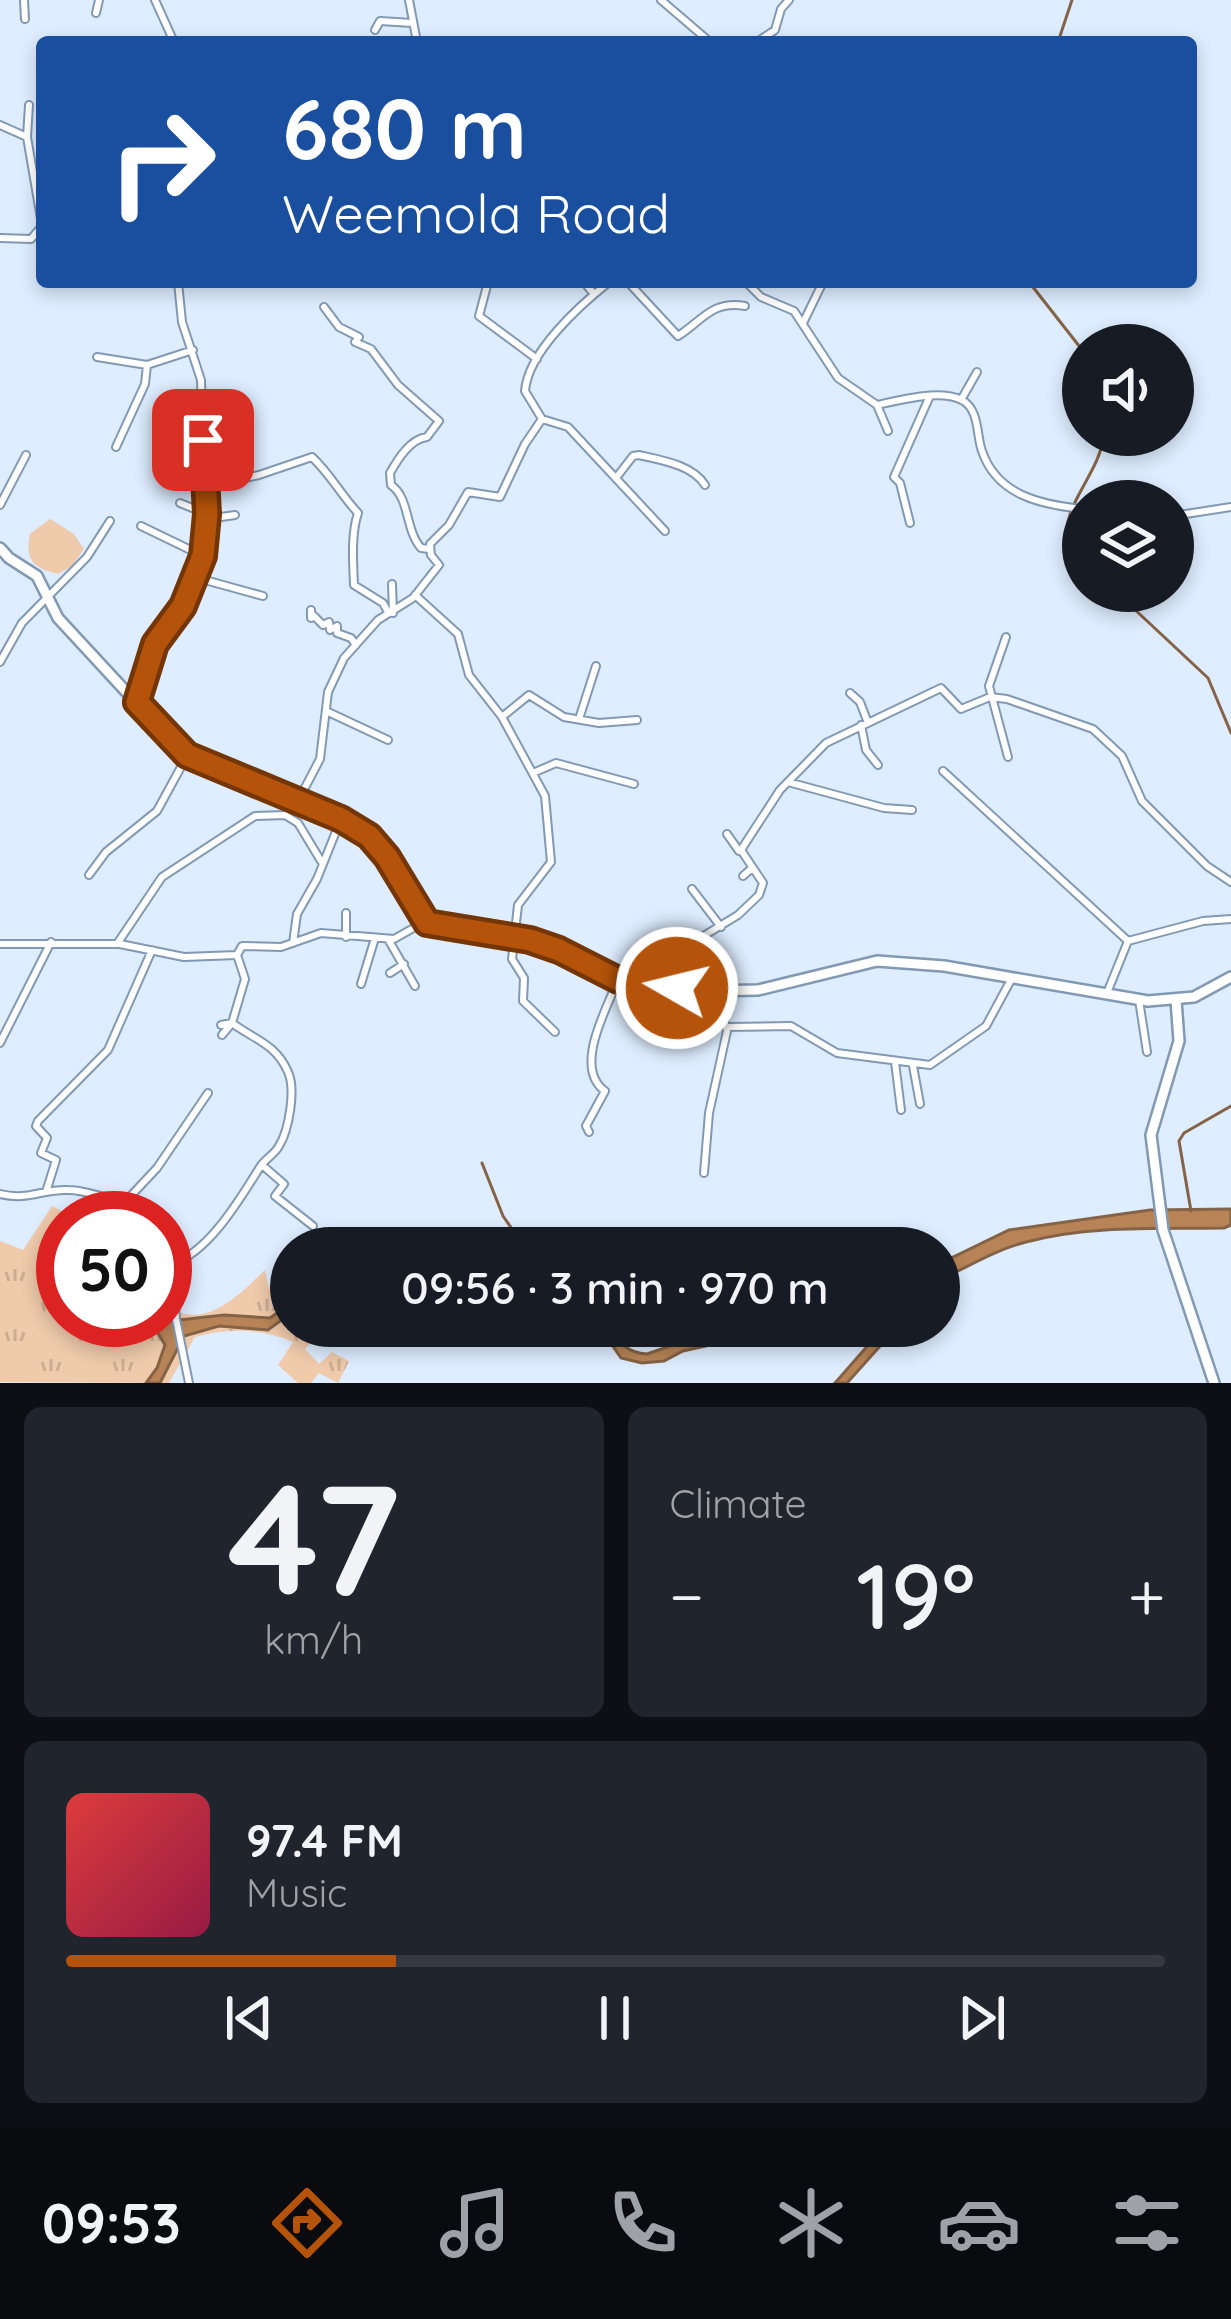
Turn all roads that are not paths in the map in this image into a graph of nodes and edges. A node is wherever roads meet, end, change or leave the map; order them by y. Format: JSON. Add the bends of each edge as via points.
{"nodes":[{"id":1,"x":24,"y":0,"type":"edge"},
{"id":2,"x":99,"y":0,"type":"edge"},
{"id":3,"x":409,"y":0,"type":"edge"},
{"id":4,"x":661,"y":0,"type":"edge"},
{"id":5,"x":789,"y":0,"type":"edge"},
{"id":6,"x":158,"y":1,"type":"edge"},
{"id":7,"x":96,"y":14,"type":"dead end"},
{"id":8,"x":25,"y":19,"type":"dead end"},
{"id":9,"x":412,"y":23,"type":"junction"},
{"id":10,"x":375,"y":30,"type":"dead end"},
{"id":11,"x":173,"y":36,"type":"edge"},
{"id":12,"x":415,"y":36,"type":"edge"},
{"id":13,"x":703,"y":36,"type":"edge"},
{"id":14,"x":767,"y":36,"type":"edge"},
{"id":15,"x":29,"y":105,"type":"dead end"},
{"id":16,"x":0,"y":124,"type":"edge"},
{"id":17,"x":28,"y":138,"type":"junction"},
{"id":18,"x":36,"y":140,"type":"edge"},
{"id":19,"x":36,"y":188,"type":"edge"},
{"id":20,"x":36,"y":233,"type":"edge"},
{"id":21,"x":0,"y":238,"type":"edge"},
{"id":22,"x":179,"y":288,"type":"edge"},
{"id":23,"x":486,"y":288,"type":"edge"},
{"id":24,"x":589,"y":288,"type":"edge"},
{"id":25,"x":602,"y":288,"type":"edge"},
{"id":26,"x":634,"y":288,"type":"edge"},
{"id":27,"x":752,"y":288,"type":"edge"},
{"id":28,"x":820,"y":288,"type":"edge"},
{"id":29,"x":594,"y":294,"type":"junction"},
{"id":30,"x":745,"y":306,"type":"dead end"},
{"id":31,"x":324,"y":307,"type":"dead end"},
{"id":32,"x":803,"y":323,"type":"junction"},
{"id":33,"x":194,"y":350,"type":"junction"},
{"id":34,"x":97,"y":357,"type":"dead end"},
{"id":35,"x":536,"y":359,"type":"junction"},
{"id":36,"x":147,"y":365,"type":"junction"},
{"id":37,"x":976,"y":372,"type":"dead end"},
{"id":38,"x":929,"y":398,"type":"junction"},
{"id":39,"x":961,"y":400,"type":"junction"},
{"id":40,"x":877,"y":406,"type":"junction"},
{"id":41,"x":542,"y":419,"type":"junction"},
{"id":42,"x":888,"y":431,"type":"dead end"},
{"id":43,"x":116,"y":447,"type":"dead end"},
{"id":44,"x":26,"y":454,"type":"dead end"},
{"id":45,"x":616,"y":478,"type":"junction"},
{"id":46,"x":706,"y":485,"type":"dead end"},
{"id":47,"x":206,"y":487,"type":"junction"},
{"id":48,"x":180,"y":503,"type":"dead end"},
{"id":49,"x":0,"y":505,"type":"edge"},
{"id":50,"x":1062,"y":506,"type":"edge"},
{"id":51,"x":1231,"y":507,"type":"edge"},
{"id":52,"x":1194,"y":513,"type":"edge"},
{"id":53,"x":235,"y":515,"type":"dead end"},
{"id":54,"x":207,"y":516,"type":"junction"},
{"id":55,"x":110,"y":521,"type":"dead end"},
{"id":56,"x":910,"y":523,"type":"dead end"},
{"id":57,"x":141,"y":526,"type":"dead end"},
{"id":58,"x":665,"y":530,"type":"dead end"},
{"id":59,"x":0,"y":548,"type":"edge"},
{"id":60,"x":429,"y":549,"type":"junction"},
{"id":61,"x":203,"y":556,"type":"junction"},
{"id":62,"x":194,"y":577,"type":"junction"},
{"id":63,"x":392,"y":584,"type":"dead end"},
{"id":64,"x":48,"y":595,"type":"junction"},
{"id":65,"x":416,"y":595,"type":"junction"},
{"id":66,"x":262,"y":596,"type":"dead end"},
{"id":67,"x":310,"y":610,"type":"dead end"},
{"id":68,"x":390,"y":612,"type":"junction"},
{"id":69,"x":1006,"y":637,"type":"dead end"},
{"id":70,"x":356,"y":645,"type":"junction"},
{"id":71,"x":0,"y":662,"type":"edge"},
{"id":72,"x":596,"y":666,"type":"dead end"},
{"id":73,"x":850,"y":693,"type":"dead end"},
{"id":74,"x":990,"y":697,"type":"junction"},
{"id":75,"x":137,"y":702,"type":"junction"},
{"id":76,"x":326,"y":711,"type":"junction"},
{"id":77,"x":502,"y":717,"type":"junction"},
{"id":78,"x":579,"y":719,"type":"junction"},
{"id":79,"x":637,"y":720,"type":"dead end"},
{"id":80,"x":864,"y":723,"type":"junction"},
{"id":81,"x":388,"y":740,"type":"dead end"},
{"id":82,"x":187,"y":755,"type":"junction"},
{"id":83,"x":1009,"y":758,"type":"dead end"},
{"id":84,"x":878,"y":765,"type":"dead end"},
{"id":85,"x":943,"y":771,"type":"dead end"},
{"id":86,"x":533,"y":773,"type":"junction"},
{"id":87,"x":788,"y":782,"type":"junction"},
{"id":88,"x":634,"y":784,"type":"dead end"},
{"id":89,"x":295,"y":800,"type":"junction"},
{"id":90,"x":912,"y":810,"type":"dead end"},
{"id":91,"x":285,"y":815,"type":"junction"},
{"id":92,"x":341,"y":819,"type":"junction"},
{"id":93,"x":727,"y":834,"type":"dead end"},
{"id":94,"x":741,"y":854,"type":"junction"},
{"id":95,"x":322,"y":861,"type":"junction"},
{"id":96,"x":752,"y":868,"type":"junction"},
{"id":97,"x":89,"y":875,"type":"dead end"},
{"id":98,"x":743,"y":876,"type":"dead end"},
{"id":99,"x":1231,"y":882,"type":"edge"},
{"id":100,"x":692,"y":889,"type":"dead end"},
{"id":101,"x":346,"y":913,"type":"dead end"},
{"id":102,"x":1231,"y":920,"type":"edge"},
{"id":103,"x":424,"y":922,"type":"junction"},
{"id":104,"x":721,"y":927,"type":"junction"},
{"id":105,"x":346,"y":937,"type":"junction"},
{"id":106,"x":515,"y":937,"type":"junction"},
{"id":107,"x":375,"y":938,"type":"junction"},
{"id":108,"x":388,"y":939,"type":"junction"},
{"id":109,"x":1128,"y":941,"type":"junction"},
{"id":110,"x":51,"y":942,"type":"junction"},
{"id":111,"x":0,"y":944,"type":"edge"},
{"id":112,"x":118,"y":944,"type":"junction"},
{"id":113,"x":293,"y":944,"type":"junction"},
{"id":114,"x":152,"y":950,"type":"junction"},
{"id":115,"x":237,"y":956,"type":"junction"},
{"id":116,"x":404,"y":964,"type":"junction"},
{"id":117,"x":390,"y":973,"type":"dead end"},
{"id":118,"x":1231,"y":977,"type":"edge"},
{"id":119,"x":1012,"y":978,"type":"junction"},
{"id":120,"x":618,"y":980,"type":"junction"},
{"id":121,"x":361,"y":984,"type":"dead end"},
{"id":122,"x":415,"y":986,"type":"dead end"},
{"id":123,"x":677,"y":988,"type":"junction"},
{"id":124,"x":716,"y":992,"type":"junction"},
{"id":125,"x":1106,"y":996,"type":"junction"},
{"id":126,"x":1139,"y":1000,"type":"junction"},
{"id":127,"x":1176,"y":1000,"type":"junction"},
{"id":128,"x":232,"y":1023,"type":"junction"},
{"id":129,"x":221,"y":1025,"type":"dead end"},
{"id":130,"x":727,"y":1028,"type":"junction"},
{"id":131,"x":555,"y":1032,"type":"dead end"},
{"id":132,"x":222,"y":1035,"type":"dead end"},
{"id":133,"x":0,"y":1043,"type":"edge"},
{"id":134,"x":1147,"y":1052,"type":"dead end"},
{"id":135,"x":895,"y":1062,"type":"junction"},
{"id":136,"x":913,"y":1066,"type":"junction"},
{"id":137,"x":208,"y":1093,"type":"dead end"},
{"id":138,"x":920,"y":1104,"type":"dead end"},
{"id":139,"x":901,"y":1110,"type":"dead end"},
{"id":140,"x":589,"y":1132,"type":"dead end"},
{"id":141,"x":262,"y":1165,"type":"junction"},
{"id":142,"x":704,"y":1173,"type":"dead end"},
{"id":143,"x":46,"y":1191,"type":"edge"},
{"id":144,"x":135,"y":1191,"type":"edge"},
{"id":145,"x":0,"y":1194,"type":"edge"},
{"id":146,"x":36,"y":1195,"type":"edge"},
{"id":147,"x":313,"y":1226,"type":"dead end"},
{"id":148,"x":192,"y":1253,"type":"edge"},
{"id":149,"x":181,"y":1347,"type":"edge"},
{"id":150,"x":189,"y":1383,"type":"edge"},
{"id":151,"x":1214,"y":1383,"type":"edge"}],
"edges":[{"from":1,"to":8,"type":"street"},
{"from":2,"to":7,"type":"street"},
{"from":3,"to":9,"type":"street"},
{"from":4,"to":13,"type":"street"},
{"from":5,"to":14,"type":"street"},
{"from":6,"to":11,"type":"street"},
{"from":9,"to":10,"type":"street","via":[[380,21]]},
{"from":9,"to":12,"type":"street"},
{"from":15,"to":17,"type":"street"},
{"from":16,"to":17,"type":"street"},
{"from":17,"to":18,"type":"street"},
{"from":17,"to":19,"type":"street"},
{"from":20,"to":21,"type":"street"},
{"from":22,"to":33,"type":"street"},
{"from":23,"to":35,"type":"street","via":[[479,316]]},
{"from":24,"to":29,"type":"street"},
{"from":25,"to":29,"type":"street"},
{"from":26,"to":30,"type":"street","via":[[678,336],[711,308]]},
{"from":27,"to":32,"type":"street"},
{"from":28,"to":32,"type":"street"},
{"from":29,"to":35,"type":"street"},
{"from":31,"to":60,"type":"street","via":[[439,421],[390,473],[413,539]]},
{"from":32,"to":40,"type":"street","via":[[838,378]]},
{"from":33,"to":36,"type":"street"},
{"from":33,"to":47,"type":"street"},
{"from":34,"to":36,"type":"street"},
{"from":35,"to":41,"type":"street","via":[[525,391]]},
{"from":36,"to":43,"type":"street"},
{"from":37,"to":39,"type":"street"},
{"from":38,"to":39,"type":"street"},
{"from":38,"to":40,"type":"street"},
{"from":38,"to":56,"type":"street","via":[[894,477]]},
{"from":39,"to":50,"type":"street","via":[[974,412],[982,454],[1010,487],[1033,502]]},
{"from":40,"to":42,"type":"street"},
{"from":41,"to":45,"type":"street","via":[[568,427]]},
{"from":41,"to":60,"type":"street","via":[[500,497],[472,489]]},
{"from":44,"to":49,"type":"street"},
{"from":45,"to":46,"type":"street","via":[[639,454],[699,475]]},
{"from":45,"to":58,"type":"street"},
{"from":47,"to":54,"type":"street"},
{"from":47,"to":68,"type":"street","via":[[312,457],[359,516],[354,585]]},
{"from":48,"to":54,"type":"street"},
{"from":51,"to":52,"type":"street"},
{"from":53,"to":54,"type":"street"},
{"from":54,"to":61,"type":"street"},
{"from":55,"to":64,"type":"street"},
{"from":57,"to":61,"type":"street"},
{"from":59,"to":64,"type":"main road","via":[[38,576]]},
{"from":60,"to":65,"type":"street","via":[[440,565]]},
{"from":61,"to":62,"type":"street"},
{"from":62,"to":66,"type":"street"},
{"from":62,"to":75,"type":"street","via":[[155,644]]},
{"from":63,"to":68,"type":"street"},
{"from":64,"to":71,"type":"street"},
{"from":64,"to":75,"type":"main road","via":[[58,618]]},
{"from":65,"to":68,"type":"street"},
{"from":65,"to":77,"type":"street","via":[[458,634],[469,675]]},
{"from":67,"to":70,"type":"street","via":[[310,618],[337,626]]},
{"from":68,"to":70,"type":"street"},
{"from":69,"to":74,"type":"street"},
{"from":70,"to":76,"type":"street","via":[[339,667]]},
{"from":72,"to":78,"type":"street"},
{"from":73,"to":80,"type":"street"},
{"from":74,"to":80,"type":"street","via":[[962,709],[940,688]]},
{"from":74,"to":83,"type":"street"},
{"from":74,"to":99,"type":"street","via":[[1093,729],[1121,756],[1142,801]]},
{"from":75,"to":82,"type":"main road"},
{"from":76,"to":81,"type":"street"},
{"from":76,"to":89,"type":"street","via":[[320,759]]},
{"from":77,"to":78,"type":"street","via":[[529,695]]},
{"from":77,"to":86,"type":"street"},
{"from":78,"to":79,"type":"street"},
{"from":80,"to":84,"type":"street","via":[[866,750]]},
{"from":80,"to":87,"type":"street","via":[[826,743]]},
{"from":82,"to":89,"type":"main road"},
{"from":82,"to":97,"type":"street","via":[[157,812]]},
{"from":85,"to":109,"type":"street"},
{"from":86,"to":88,"type":"street","via":[[556,763]]},
{"from":86,"to":106,"type":"street","via":[[548,807],[552,857],[520,898]]},
{"from":87,"to":90,"type":"street"},
{"from":87,"to":94,"type":"street"},
{"from":89,"to":91,"type":"street"},
{"from":89,"to":92,"type":"main road"},
{"from":91,"to":95,"type":"street"},
{"from":91,"to":112,"type":"street","via":[[255,816],[162,877]]},
{"from":92,"to":95,"type":"street"},
{"from":92,"to":103,"type":"main road","via":[[379,845]]},
{"from":93,"to":94,"type":"street"},
{"from":94,"to":96,"type":"street"},
{"from":95,"to":113,"type":"street","via":[[297,914]]},
{"from":96,"to":98,"type":"street"},
{"from":96,"to":104,"type":"street","via":[[764,884],[759,895]]},
{"from":100,"to":104,"type":"street"},
{"from":101,"to":105,"type":"street"},
{"from":102,"to":109,"type":"street"},
{"from":103,"to":106,"type":"main road"},
{"from":103,"to":108,"type":"street"},
{"from":104,"to":123,"type":"street","via":[[692,943]]},
{"from":105,"to":107,"type":"street"},
{"from":105,"to":113,"type":"street","via":[[321,933]]},
{"from":106,"to":120,"type":"main road"},
{"from":106,"to":131,"type":"street","via":[[523,1001]]},
{"from":107,"to":108,"type":"street"},
{"from":107,"to":121,"type":"street"},
{"from":108,"to":116,"type":"street"},
{"from":109,"to":125,"type":"street"},
{"from":110,"to":111,"type":"street"},
{"from":110,"to":112,"type":"street"},
{"from":110,"to":133,"type":"street"},
{"from":112,"to":114,"type":"street"},
{"from":113,"to":115,"type":"street","via":[[242,946]]},
{"from":114,"to":115,"type":"street"},
{"from":114,"to":143,"type":"street","via":[[108,1050],[38,1121],[47,1138],[41,1153],[56,1160]]},
{"from":115,"to":128,"type":"street","via":[[245,979]]},
{"from":116,"to":117,"type":"street"},
{"from":116,"to":122,"type":"street"},
{"from":118,"to":127,"type":"main road"},
{"from":119,"to":124,"type":"main road","via":[[878,961]]},
{"from":119,"to":125,"type":"main road"},
{"from":119,"to":136,"type":"street","via":[[986,1025],[930,1065]]},
{"from":120,"to":123,"type":"main road"},
{"from":120,"to":140,"type":"street","via":[[589,1058],[604,1091]]},
{"from":123,"to":124,"type":"main road"},
{"from":124,"to":130,"type":"street"},
{"from":125,"to":126,"type":"main road"},
{"from":126,"to":127,"type":"main road"},
{"from":126,"to":134,"type":"street"},
{"from":127,"to":151,"type":"main road","via":[[1179,1041],[1151,1136],[1163,1230]]},
{"from":128,"to":129,"type":"street"},
{"from":128,"to":132,"type":"street"},
{"from":128,"to":141,"type":"street","via":[[275,1050],[290,1075],[284,1132]]},
{"from":130,"to":135,"type":"street","via":[[791,1026],[837,1053]]},
{"from":130,"to":142,"type":"street"},
{"from":135,"to":136,"type":"street"},
{"from":135,"to":139,"type":"street"},
{"from":136,"to":138,"type":"street"},
{"from":137,"to":144,"type":"street"},
{"from":141,"to":147,"type":"street","via":[[284,1184],[275,1196]]},
{"from":141,"to":148,"type":"street"},
{"from":145,"to":146,"type":"street"},
{"from":149,"to":150,"type":"street"}]}
